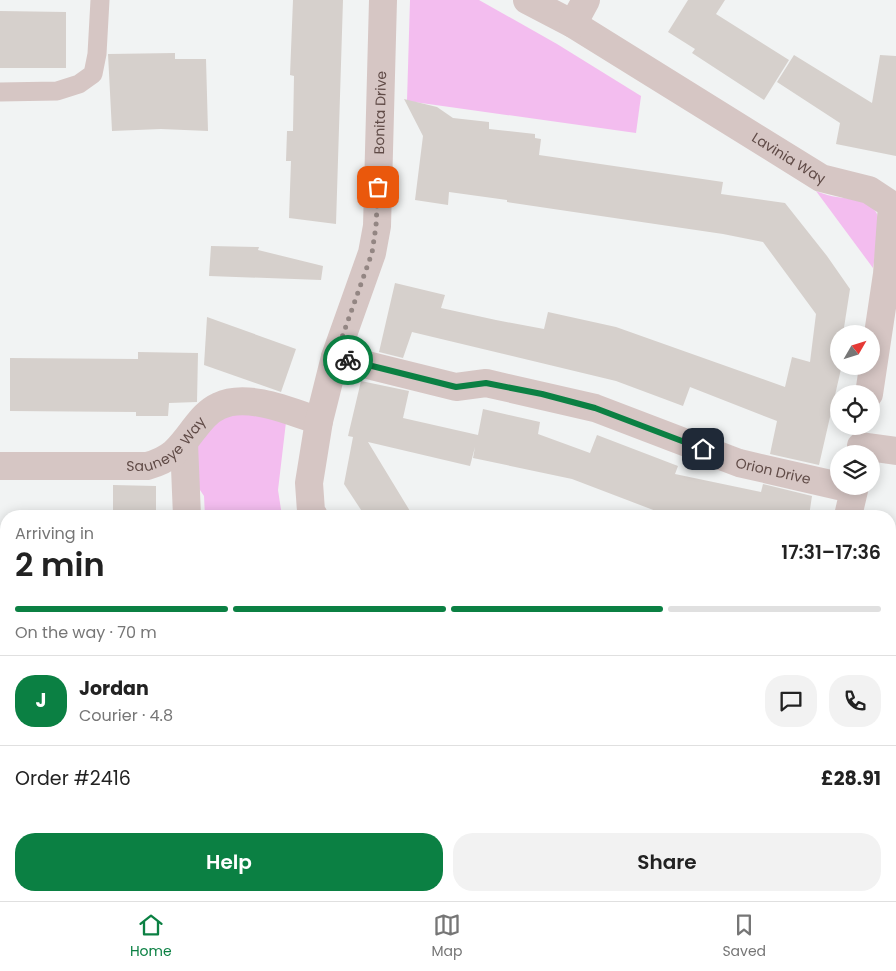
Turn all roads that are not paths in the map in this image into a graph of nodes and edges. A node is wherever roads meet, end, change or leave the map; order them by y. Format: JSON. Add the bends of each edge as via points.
{"nodes":[{"id":1,"x":100,"y":0,"type":"edge"},
{"id":2,"x":383,"y":0,"type":"edge"},
{"id":3,"x":527,"y":0,"type":"edge"},
{"id":4,"x":586,"y":0,"type":"edge"},
{"id":5,"x":573,"y":24,"type":"junction"},
{"id":6,"x":0,"y":92,"type":"edge"},
{"id":7,"x":335,"y":357,"type":"junction"},
{"id":8,"x":870,"y":385,"type":"edge"},
{"id":9,"x":319,"y":421,"type":"junction"},
{"id":10,"x":862,"y":442,"type":"edge"},
{"id":11,"x":184,"y":443,"type":"junction"},
{"id":12,"x":896,"y":451,"type":"edge"},
{"id":13,"x":0,"y":466,"type":"edge"},
{"id":14,"x":830,"y":483,"type":"edge"},
{"id":15,"x":847,"y":495,"type":"edge"},
{"id":16,"x":187,"y":510,"type":"edge"},
{"id":17,"x":311,"y":510,"type":"edge"},
{"id":18,"x":848,"y":510,"type":"edge"}],
"edges":[{"from":1,"to":6,"type":"lane","via":[[93,74],[79,84],[57,90]]},
{"from":2,"to":7,"type":"street","name":"Bonita Drive","via":[[376,226],[372,253]]},
{"from":3,"to":5,"type":"street","name":"Lavinia Way"},
{"from":4,"to":5,"type":"street"},
{"from":5,"to":8,"type":"street","name":"Lavinia Way","via":[[821,178],[868,190],[892,205],[887,274]]},
{"from":7,"to":9,"type":"street","name":"Bonita Drive"},
{"from":7,"to":14,"type":"street","name":"Orion Drive","via":[[456,387],[486,383],[595,408],[739,463]]},
{"from":9,"to":11,"type":"street","name":"Sauneye Way","via":[[261,403],[241,401],[210,411]]},
{"from":9,"to":17,"type":"street","name":"Bonita Drive","via":[[309,483]]},
{"from":10,"to":12,"type":"street"},
{"from":11,"to":13,"type":"street","name":"Sauneye Way","via":[[174,454],[147,466]]},
{"from":11,"to":16,"type":"street"},
{"from":15,"to":18,"type":"street"}]}
